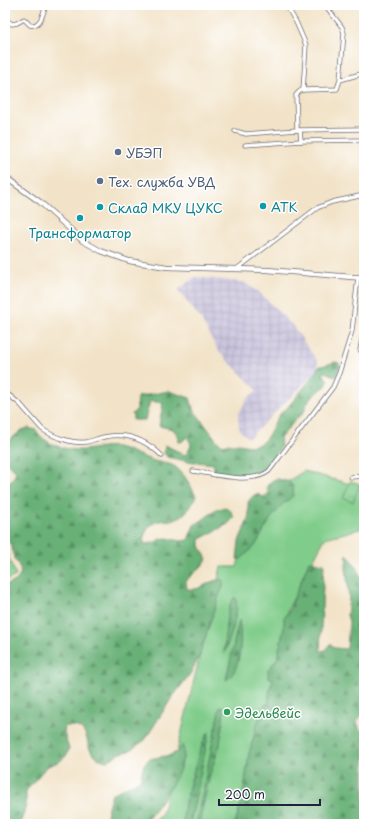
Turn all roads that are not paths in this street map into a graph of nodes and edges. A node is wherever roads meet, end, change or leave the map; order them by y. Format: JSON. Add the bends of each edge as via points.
{"nodes":[{"id":1,"x":46,"y":5,"type":"edge"},
{"id":2,"x":286,"y":5,"type":"edge"},
{"id":3,"x":325,"y":5,"type":"edge"},
{"id":4,"x":5,"y":16,"type":"edge"},
{"id":5,"x":364,"y":73,"type":"edge"},
{"id":6,"x":340,"y":80,"type":"junction"},
{"id":7,"x":303,"y":90,"type":"junction"},
{"id":8,"x":364,"y":129,"type":"edge"},
{"id":9,"x":299,"y":130,"type":"junction"},
{"id":10,"x":235,"y":131,"type":"dead end"},
{"id":11,"x":364,"y":140,"type":"edge"},
{"id":12,"x":301,"y":141,"type":"junction"},
{"id":13,"x":245,"y":145,"type":"dead end"},
{"id":14,"x":5,"y":177,"type":"edge"},
{"id":15,"x":364,"y":195,"type":"edge"},
{"id":16,"x":238,"y":268,"type":"junction"},
{"id":17,"x":358,"y":277,"type":"junction"},
{"id":18,"x":364,"y":278,"type":"edge"},
{"id":19,"x":364,"y":328,"type":"edge"},
{"id":20,"x":364,"y":354,"type":"edge"},
{"id":21,"x":5,"y":392,"type":"edge"},
{"id":22,"x":162,"y":456,"type":"dead end"},
{"id":23,"x":193,"y":471,"type":"dead end"},
{"id":24,"x":364,"y":476,"type":"edge"},
{"id":25,"x":351,"y":477,"type":"dead end"}],
"edges":[{"from":1,"to":4,"type":"street","via":[[35,25],[30,25],[24,19],[12,24]]},
{"from":2,"to":7,"type":"street","via":[[306,45]]},
{"from":3,"to":6,"type":"street","via":[[344,33]]},
{"from":5,"to":6,"type":"street"},
{"from":6,"to":7,"type":"street","via":[[337,89]]},
{"from":7,"to":9,"type":"street","via":[[296,94]]},
{"from":8,"to":9,"type":"street"},
{"from":9,"to":10,"type":"street","via":[[246,134]]},
{"from":9,"to":12,"type":"street"},
{"from":11,"to":12,"type":"street"},
{"from":12,"to":13,"type":"street"},
{"from":14,"to":16,"type":"street","via":[[40,202],[82,241],[114,256],[159,266]]},
{"from":15,"to":16,"type":"street","via":[[317,208]]},
{"from":16,"to":17,"type":"street"},
{"from":17,"to":18,"type":"street"},
{"from":17,"to":23,"type":"street","via":[[352,331],[333,387],[269,471],[260,476],[244,478]]},
{"from":19,"to":20,"type":"street","via":[[360,350]]},
{"from":21,"to":22,"type":"street","via":[[46,432],[80,442],[111,436],[141,439]]},
{"from":24,"to":25,"type":"street"}]}
